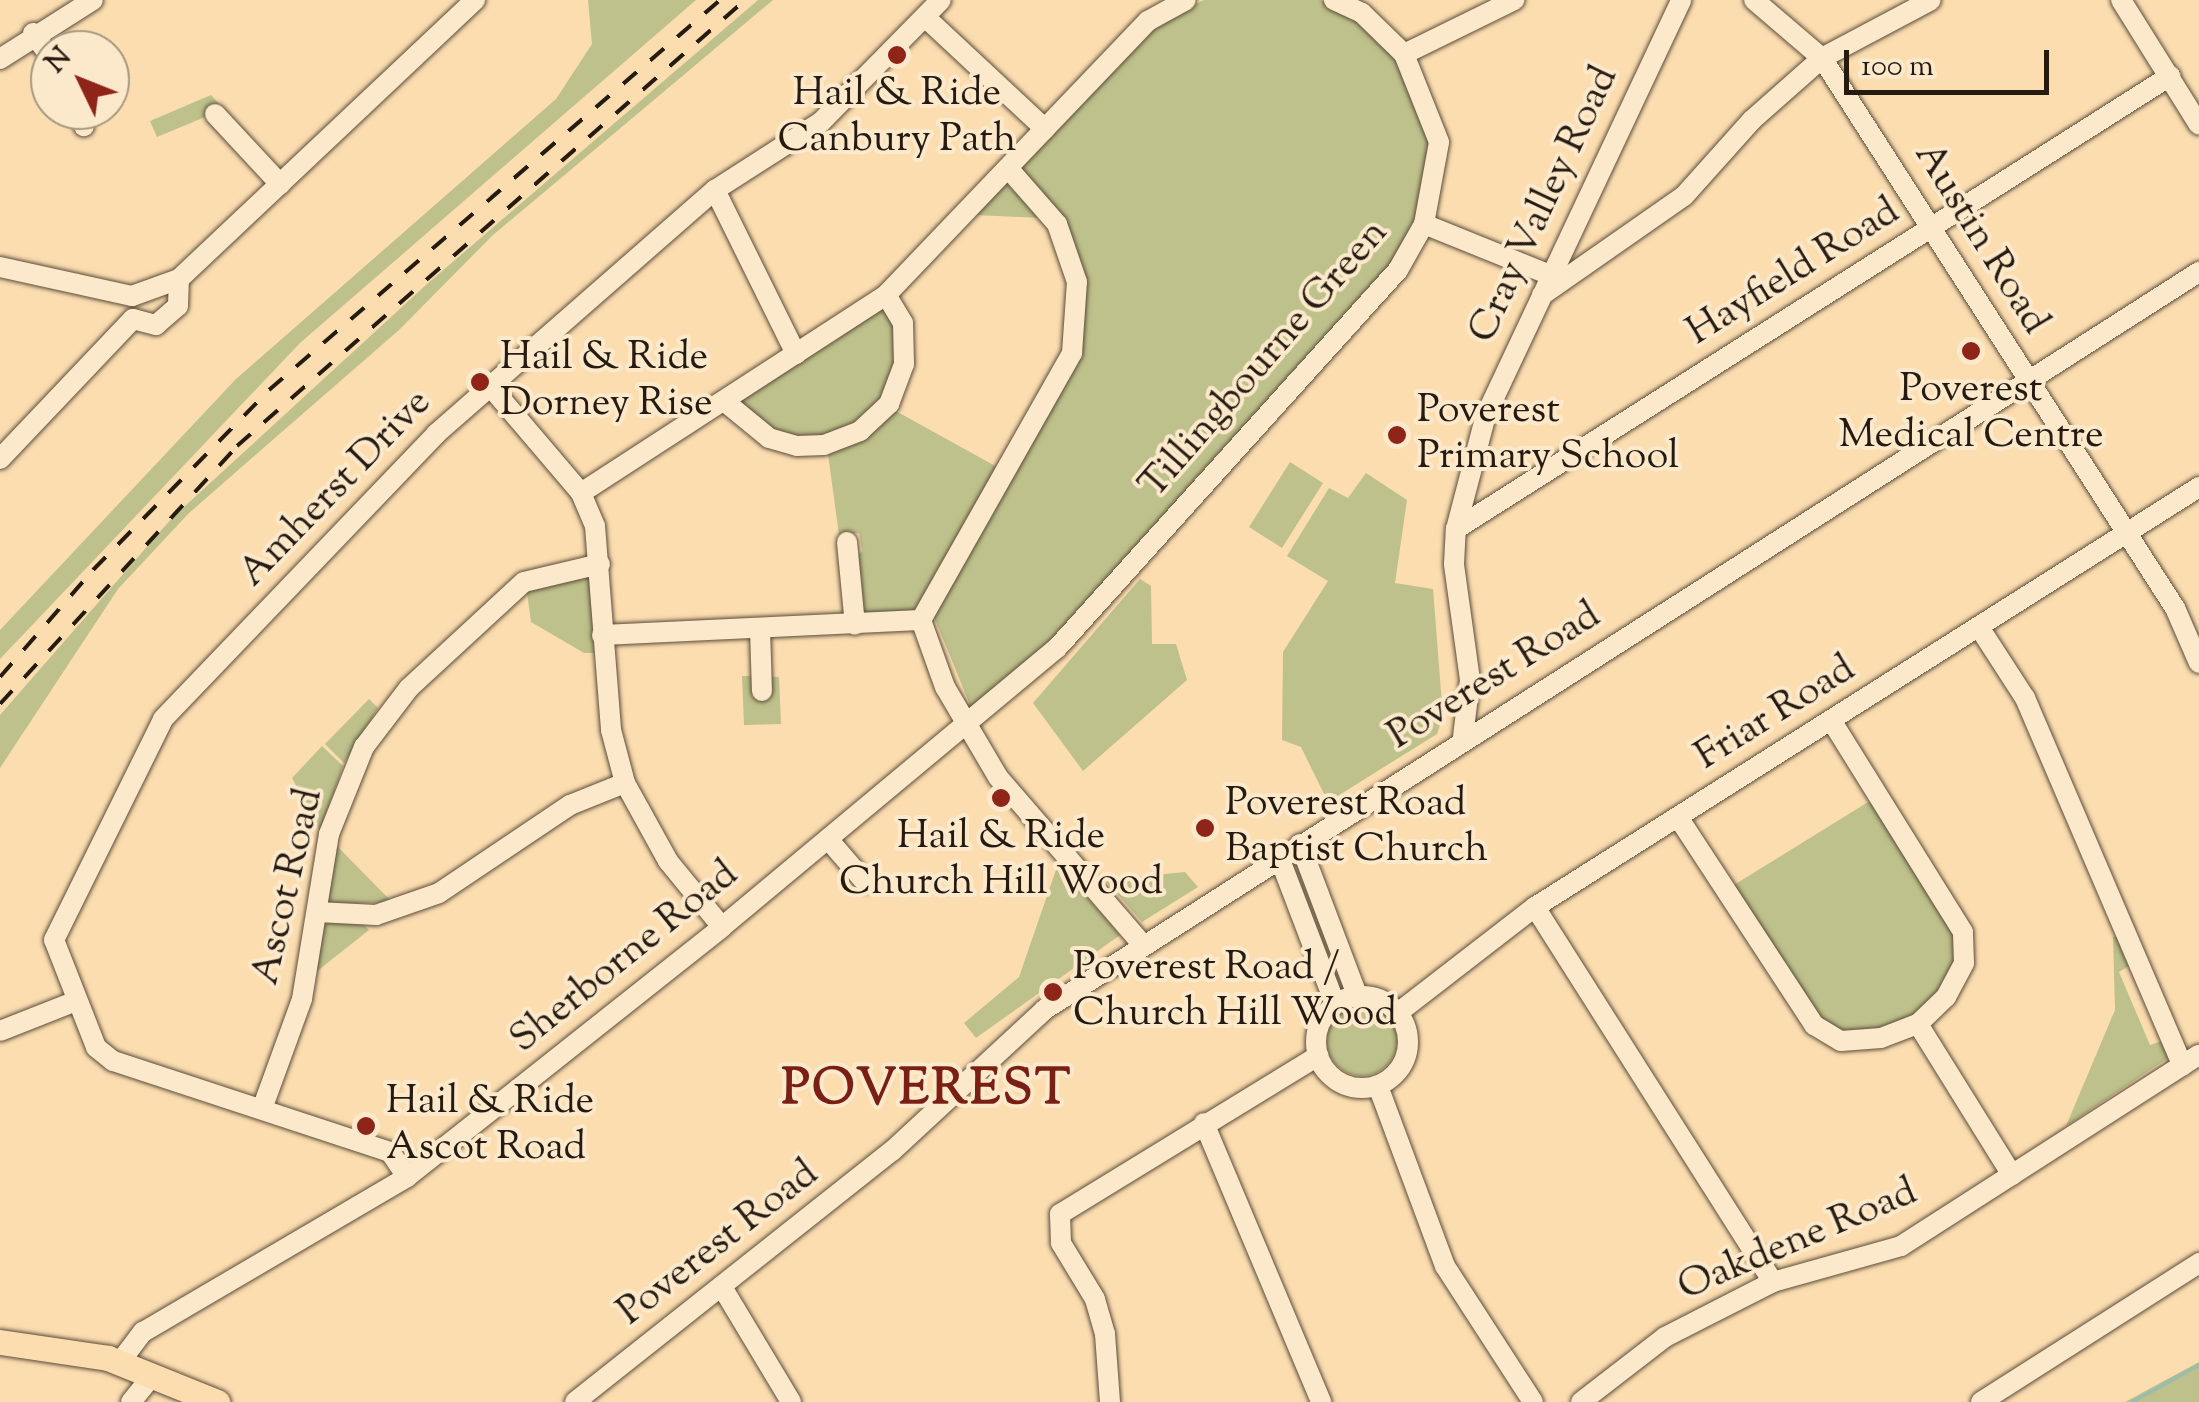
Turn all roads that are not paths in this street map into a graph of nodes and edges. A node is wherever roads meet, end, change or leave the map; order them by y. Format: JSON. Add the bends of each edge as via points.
{"nodes":[{"id":1,"x":94,"y":0,"type":"edge"},
{"id":2,"x":475,"y":0,"type":"edge"},
{"id":3,"x":941,"y":0,"type":"edge"},
{"id":4,"x":1186,"y":0,"type":"edge"},
{"id":5,"x":1334,"y":0,"type":"edge"},
{"id":6,"x":1514,"y":0,"type":"edge"},
{"id":7,"x":1680,"y":0,"type":"edge"},
{"id":8,"x":1754,"y":0,"type":"edge"},
{"id":9,"x":1931,"y":0,"type":"edge"},
{"id":10,"x":2121,"y":0,"type":"edge"},
{"id":11,"x":925,"y":17,"type":"junction"},
{"id":12,"x":37,"y":30,"type":"edge"},
{"id":13,"x":30,"y":34,"type":"edge"},
{"id":14,"x":1404,"y":54,"type":"junction"},
{"id":15,"x":1822,"y":58,"type":"junction"},
{"id":16,"x":0,"y":59,"type":"edge"},
{"id":17,"x":2170,"y":76,"type":"junction"},
{"id":18,"x":215,"y":114,"type":"dead end"},
{"id":19,"x":2199,"y":126,"type":"edge"},
{"id":20,"x":1044,"y":129,"type":"junction"},
{"id":21,"x":1008,"y":168,"type":"junction"},
{"id":22,"x":280,"y":184,"type":"junction"},
{"id":23,"x":714,"y":190,"type":"junction"},
{"id":24,"x":1424,"y":224,"type":"junction"},
{"id":25,"x":1931,"y":228,"type":"junction"},
{"id":26,"x":0,"y":267,"type":"edge"},
{"id":27,"x":2199,"y":272,"type":"edge"},
{"id":28,"x":1548,"y":274,"type":"junction"},
{"id":29,"x":179,"y":278,"type":"junction"},
{"id":30,"x":886,"y":295,"type":"junction"},
{"id":31,"x":1542,"y":295,"type":"junction"},
{"id":32,"x":132,"y":296,"type":"junction"},
{"id":33,"x":133,"y":319,"type":"junction"},
{"id":34,"x":796,"y":354,"type":"junction"},
{"id":35,"x":2028,"y":380,"type":"junction"},
{"id":36,"x":490,"y":386,"type":"junction"},
{"id":37,"x":724,"y":400,"type":"junction"},
{"id":38,"x":0,"y":460,"type":"edge"},
{"id":39,"x":2199,"y":487,"type":"edge"},
{"id":40,"x":581,"y":492,"type":"junction"},
{"id":41,"x":1456,"y":529,"type":"junction"},
{"id":42,"x":2126,"y":533,"type":"junction"},
{"id":43,"x":848,"y":542,"type":"dead end"},
{"id":44,"x":600,"y":564,"type":"junction"},
{"id":45,"x":921,"y":620,"type":"junction"},
{"id":46,"x":856,"y":625,"type":"junction"},
{"id":47,"x":1978,"y":628,"type":"junction"},
{"id":48,"x":760,"y":629,"type":"junction"},
{"id":49,"x":602,"y":635,"type":"junction"},
{"id":50,"x":2199,"y":663,"type":"edge"},
{"id":51,"x":762,"y":690,"type":"dead end"},
{"id":52,"x":1831,"y":720,"type":"junction"},
{"id":53,"x":965,"y":725,"type":"junction"},
{"id":54,"x":1463,"y":737,"type":"junction"},
{"id":55,"x":625,"y":784,"type":"junction"},
{"id":56,"x":1678,"y":817,"type":"junction"},
{"id":57,"x":828,"y":839,"type":"junction"},
{"id":58,"x":1300,"y":844,"type":"junction"},
{"id":59,"x":1279,"y":857,"type":"junction"},
{"id":60,"x":865,"y":882,"type":"dead end"},
{"id":61,"x":1536,"y":908,"type":"junction"},
{"id":62,"x":317,"y":912,"type":"junction"},
{"id":63,"x":722,"y":927,"type":"junction"},
{"id":64,"x":1142,"y":944,"type":"junction"},
{"id":65,"x":1357,"y":995,"type":"junction"},
{"id":66,"x":76,"y":1001,"type":"junction"},
{"id":67,"x":1334,"y":1004,"type":"junction"},
{"id":68,"x":1398,"y":1012,"type":"junction"},
{"id":69,"x":1918,"y":1024,"type":"junction"},
{"id":70,"x":0,"y":1031,"type":"edge"},
{"id":71,"x":1318,"y":1056,"type":"junction"},
{"id":72,"x":2191,"y":1060,"type":"edge"},
{"id":73,"x":1378,"y":1086,"type":"junction"},
{"id":74,"x":262,"y":1110,"type":"junction"},
{"id":75,"x":1204,"y":1123,"type":"junction"},
{"id":76,"x":2012,"y":1175,"type":"junction"},
{"id":77,"x":407,"y":1176,"type":"junction"},
{"id":78,"x":2199,"y":1263,"type":"edge"},
{"id":79,"x":1774,"y":1282,"type":"junction"},
{"id":80,"x":722,"y":1287,"type":"junction"},
{"id":81,"x":0,"y":1342,"type":"edge"},
{"id":82,"x":120,"y":1362,"type":"junction"},
{"id":83,"x":153,"y":1375,"type":"junction"},
{"id":84,"x":131,"y":1402,"type":"edge"},
{"id":85,"x":217,"y":1402,"type":"edge"},
{"id":86,"x":575,"y":1402,"type":"edge"},
{"id":87,"x":792,"y":1402,"type":"edge"},
{"id":88,"x":1110,"y":1402,"type":"edge"},
{"id":89,"x":1321,"y":1402,"type":"edge"},
{"id":90,"x":1533,"y":1402,"type":"edge"},
{"id":91,"x":1581,"y":1402,"type":"edge"},
{"id":92,"x":1981,"y":1402,"type":"edge"}],
"edges":[{"from":1,"to":12,"type":"street"},
{"from":2,"to":22,"type":"street"},
{"from":3,"to":11,"type":"street","name":"Amherst Drive"},
{"from":4,"to":20,"type":"street","via":[[1148,21]]},
{"from":5,"to":14,"type":"street","name":"Tillingbourne Green","via":[[1362,13]]},
{"from":6,"to":14,"type":"street"},
{"from":7,"to":28,"type":"street","name":"Cray Valley Road"},
{"from":8,"to":15,"type":"street","name":"Austin Road"},
{"from":9,"to":15,"type":"street"},
{"from":10,"to":17,"type":"street"},
{"from":11,"to":20,"type":"street"},
{"from":11,"to":23,"type":"street","name":"Amherst Drive","via":[[821,122]]},
{"from":13,"to":16,"type":"street"},
{"from":14,"to":24,"type":"street","name":"Tillingbourne Green","via":[[1439,142]]},
{"from":15,"to":25,"type":"street","name":"Austin Road"},
{"from":15,"to":31,"type":"street","via":[[1752,120],[1684,196]]},
{"from":17,"to":19,"type":"street"},
{"from":17,"to":25,"type":"street","name":"Hayfield Road"},
{"from":18,"to":22,"type":"street"},
{"from":20,"to":21,"type":"street"},
{"from":21,"to":30,"type":"street"},
{"from":21,"to":45,"type":"street","via":[[1057,224],[1077,282],[1072,353]]},
{"from":22,"to":29,"type":"street"},
{"from":23,"to":34,"type":"street"},
{"from":23,"to":36,"type":"street","name":"Amherst Drive"},
{"from":24,"to":28,"type":"street"},
{"from":24,"to":53,"type":"street","name":"Tillingbourne Green","via":[[1398,270],[1122,578],[1057,648]]},
{"from":25,"to":35,"type":"street","name":"Austin Road"},
{"from":25,"to":41,"type":"street","name":"Hayfield Road"},
{"from":26,"to":32,"type":"street"},
{"from":27,"to":35,"type":"street","name":"Poverest Road"},
{"from":28,"to":31,"type":"street","name":"Cray Valley Road"},
{"from":29,"to":32,"type":"street"},
{"from":29,"to":33,"type":"street","via":[[178,306],[167,316],[156,325]]},
{"from":30,"to":34,"type":"street"},
{"from":30,"to":37,"type":"street","via":[[903,322],[904,364],[889,404],[860,431],[824,445],[798,446],[769,438]]},
{"from":31,"to":41,"type":"street","name":"Cray Valley Road","via":[[1486,415]]},
{"from":32,"to":33,"type":"street"},
{"from":33,"to":38,"type":"street"},
{"from":34,"to":37,"type":"street"},
{"from":35,"to":42,"type":"street","name":"Austin Road"},
{"from":35,"to":54,"type":"street","name":"Poverest Road"},
{"from":36,"to":40,"type":"street"},
{"from":36,"to":66,"type":"street","name":"Amherst Drive","via":[[163,718],[54,940]]},
{"from":37,"to":40,"type":"street"},
{"from":39,"to":42,"type":"street","name":"Friar Road"},
{"from":40,"to":44,"type":"street"},
{"from":41,"to":54,"type":"street","name":"Cray Valley Road","via":[[1454,564],[1470,680]]},
{"from":42,"to":47,"type":"street","name":"Friar Road"},
{"from":42,"to":50,"type":"street","name":"Austin Road","via":[[2175,608]]},
{"from":43,"to":46,"type":"street"},
{"from":44,"to":49,"type":"street"},
{"from":44,"to":62,"type":"street","name":"Ascot Road","via":[[524,582],[379,722],[328,834]]},
{"from":45,"to":46,"type":"street"},
{"from":45,"to":53,"type":"street"},
{"from":46,"to":48,"type":"street"},
{"from":47,"to":52,"type":"street","name":"Friar Road"},
{"from":47,"to":72,"type":"street","via":[[2025,698]]},
{"from":48,"to":49,"type":"street"},
{"from":48,"to":51,"type":"street"},
{"from":49,"to":55,"type":"street","via":[[611,730]]},
{"from":52,"to":56,"type":"street","name":"Friar Road"},
{"from":52,"to":69,"type":"street","via":[[1963,932],[1964,963],[1946,996]]},
{"from":53,"to":57,"type":"street","name":"Sherborne Road"},
{"from":53,"to":64,"type":"street","via":[[998,777]]},
{"from":54,"to":58,"type":"street","name":"Poverest Road"},
{"from":55,"to":62,"type":"street","via":[[570,805],[439,893],[376,915]]},
{"from":55,"to":63,"type":"street","via":[[668,861]]},
{"from":56,"to":61,"type":"street","name":"Friar Road"},
{"from":56,"to":69,"type":"street","via":[[1814,1026],[1841,1041],[1880,1038]]},
{"from":57,"to":60,"type":"street"},
{"from":57,"to":63,"type":"street","name":"Sherborne Road"},
{"from":58,"to":59,"type":"street","name":"Poverest Road"},
{"from":58,"to":65,"type":"street"},
{"from":59,"to":64,"type":"street","name":"Poverest Road"},
{"from":59,"to":67,"type":"street"},
{"from":61,"to":68,"type":"street","name":"Friar Road"},
{"from":61,"to":79,"type":"street"},
{"from":62,"to":74,"type":"street","name":"Ascot Road","via":[[302,999]]},
{"from":63,"to":77,"type":"street","name":"Sherborne Road"},
{"from":64,"to":80,"type":"street","name":"Poverest Road","via":[[1044,1010],[892,1151]]},
{"from":65,"to":67,"type":"street"},
{"from":65,"to":68,"type":"street","via":[[1387,1002]]},
{"from":66,"to":70,"type":"street"},
{"from":66,"to":74,"type":"street","name":"Amherst Drive","via":[[96,1047],[113,1061]]},
{"from":67,"to":71,"type":"street","via":[[1318,1028]]},
{"from":68,"to":73,"type":"street","via":[[1407,1054]]},
{"from":69,"to":76,"type":"street"},
{"from":71,"to":73,"type":"street","via":[[1335,1080]]},
{"from":71,"to":75,"type":"street"},
{"from":72,"to":76,"type":"street","name":"Oakdene Road"},
{"from":73,"to":90,"type":"street","via":[[1445,1266]]},
{"from":74,"to":77,"type":"street","name":"Amherst Drive","via":[[390,1152]]},
{"from":75,"to":88,"type":"street","via":[[1071,1202],[1056,1224],[1106,1334]]},
{"from":75,"to":89,"type":"street"},
{"from":76,"to":79,"type":"street","name":"Oakdene Road","via":[[1901,1246]]},
{"from":77,"to":82,"type":"street","name":"Sherborne Road","via":[[143,1332]]},
{"from":78,"to":92,"type":"street"},
{"from":79,"to":91,"type":"street","name":"Oakdene Road","via":[[1665,1337]]},
{"from":80,"to":86,"type":"street","name":"Poverest Road"},
{"from":80,"to":87,"type":"street"},
{"from":81,"to":82,"type":"main road"},
{"from":82,"to":83,"type":"main road"},
{"from":83,"to":84,"type":"street"},
{"from":83,"to":85,"type":"main road"}]}
